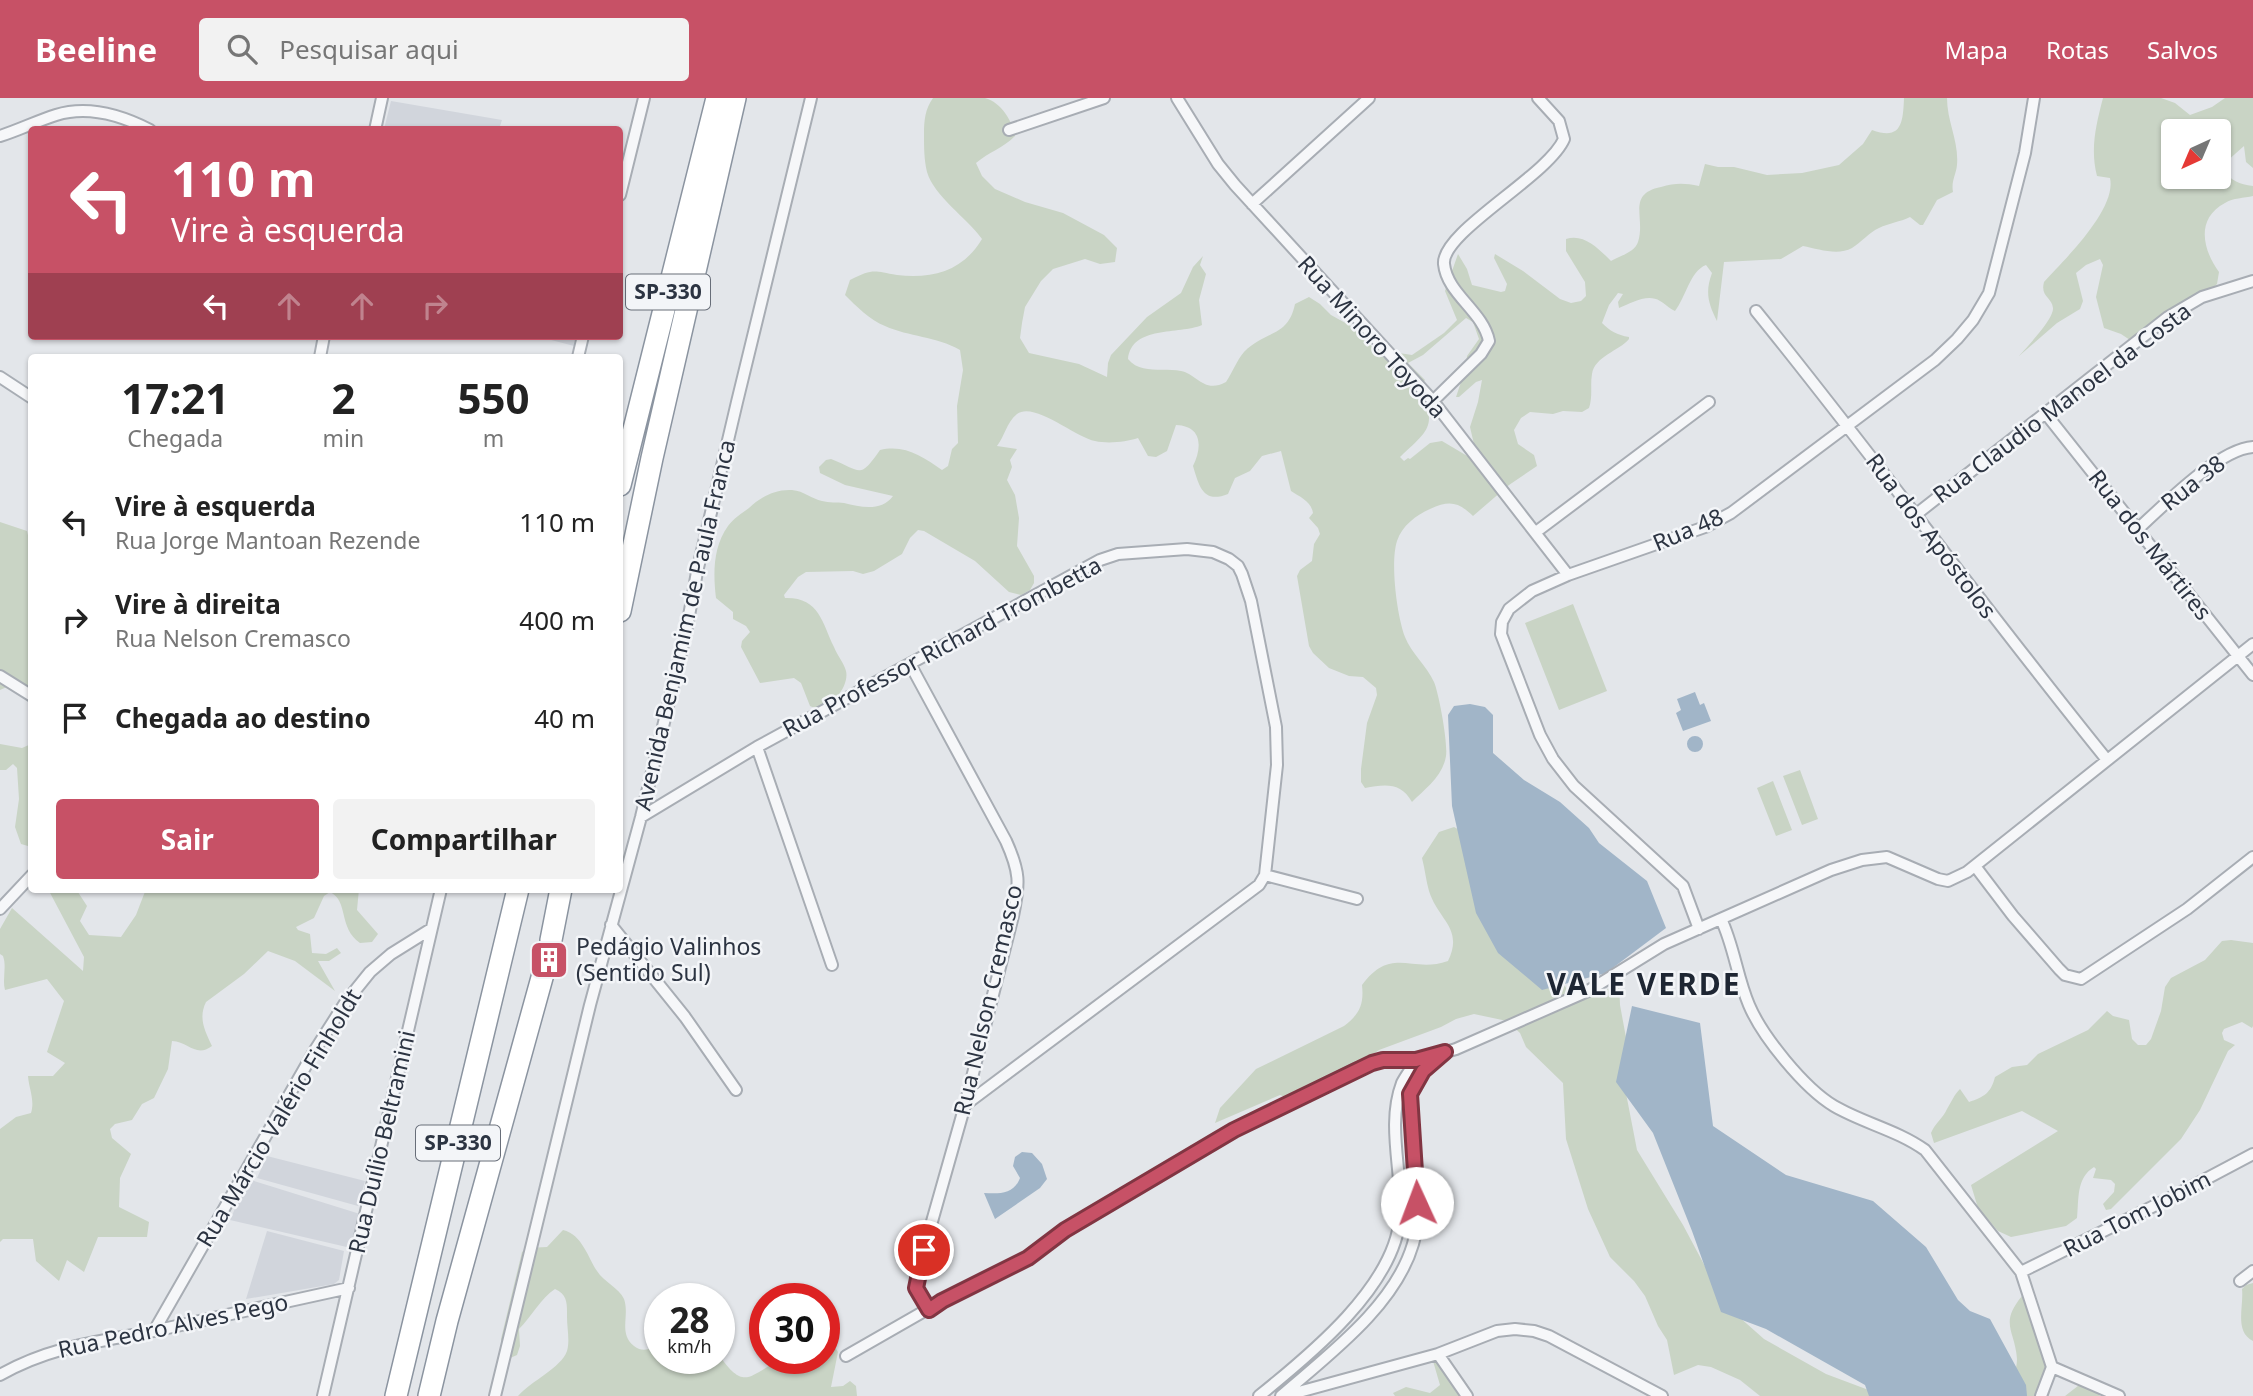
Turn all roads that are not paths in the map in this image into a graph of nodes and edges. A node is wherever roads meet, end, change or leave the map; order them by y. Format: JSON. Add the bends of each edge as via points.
{"nodes":[{"id":1,"x":382,"y":98,"type":"edge"},
{"id":2,"x":644,"y":98,"type":"edge"},
{"id":3,"x":717,"y":98,"type":"edge"},
{"id":4,"x":735,"y":98,"type":"edge"},
{"id":5,"x":811,"y":98,"type":"edge"},
{"id":6,"x":1104,"y":98,"type":"edge"},
{"id":7,"x":1177,"y":98,"type":"edge"},
{"id":8,"x":1369,"y":98,"type":"edge"},
{"id":9,"x":1538,"y":98,"type":"edge"},
{"id":10,"x":2034,"y":98,"type":"edge"},
{"id":11,"x":140,"y":126,"type":"edge"},
{"id":12,"x":376,"y":126,"type":"edge"},
{"id":13,"x":1009,"y":130,"type":"dead end"},
{"id":14,"x":0,"y":136,"type":"edge"},
{"id":15,"x":623,"y":183,"type":"edge"},
{"id":16,"x":1252,"y":204,"type":"junction"},
{"id":17,"x":2253,"y":281,"type":"edge"},
{"id":18,"x":1756,"y":311,"type":"dead end"},
{"id":19,"x":0,"y":377,"type":"edge"},
{"id":20,"x":28,"y":395,"type":"edge"},
{"id":21,"x":1433,"y":401,"type":"junction"},
{"id":22,"x":1709,"y":402,"type":"dead end"},
{"id":23,"x":2046,"y":414,"type":"junction"},
{"id":24,"x":1849,"y":426,"type":"junction"},
{"id":25,"x":2253,"y":447,"type":"edge"},
{"id":26,"x":623,"y":473,"type":"edge"},
{"id":27,"x":1914,"y":516,"type":"junction"},
{"id":28,"x":2138,"y":528,"type":"junction"},
{"id":29,"x":1536,"y":532,"type":"junction"},
{"id":30,"x":1568,"y":575,"type":"junction"},
{"id":31,"x":623,"y":597,"type":"edge"},
{"id":32,"x":2253,"y":644,"type":"edge"},
{"id":33,"x":2237,"y":656,"type":"junction"},
{"id":34,"x":910,"y":664,"type":"junction"},
{"id":35,"x":2253,"y":675,"type":"edge"},
{"id":36,"x":0,"y":676,"type":"edge"},
{"id":37,"x":28,"y":694,"type":"edge"},
{"id":38,"x":757,"y":747,"type":"junction"},
{"id":39,"x":2107,"y":760,"type":"junction"},
{"id":40,"x":641,"y":817,"type":"junction"},
{"id":41,"x":2253,"y":857,"type":"edge"},
{"id":42,"x":1975,"y":866,"type":"junction"},
{"id":43,"x":1265,"y":876,"type":"junction"},
{"id":44,"x":28,"y":879,"type":"edge"},
{"id":45,"x":623,"y":882,"type":"edge"},
{"id":46,"x":440,"y":893,"type":"edge"},
{"id":47,"x":517,"y":893,"type":"edge"},
{"id":48,"x":560,"y":893,"type":"edge"},
{"id":49,"x":620,"y":893,"type":"edge"},
{"id":50,"x":1357,"y":899,"type":"dead end"},
{"id":51,"x":0,"y":909,"type":"edge"},
{"id":52,"x":1721,"y":919,"type":"junction"},
{"id":53,"x":611,"y":925,"type":"junction"},
{"id":54,"x":430,"y":929,"type":"junction"},
{"id":55,"x":1699,"y":929,"type":"junction"},
{"id":56,"x":551,"y":940,"type":"tunnel mouth"},
{"id":57,"x":832,"y":965,"type":"dead end"},
{"id":58,"x":542,"y":974,"type":"tunnel mouth"},
{"id":59,"x":1445,"y":1052,"type":"junction"},
{"id":60,"x":1416,"y":1060,"type":"junction"},
{"id":61,"x":736,"y":1090,"type":"dead end"},
{"id":62,"x":965,"y":1105,"type":"junction"},
{"id":63,"x":2253,"y":1154,"type":"edge"},
{"id":64,"x":2253,"y":1271,"type":"edge"},
{"id":65,"x":2021,"y":1272,"type":"junction"},
{"id":66,"x":2240,"y":1281,"type":"dead end"},
{"id":67,"x":349,"y":1288,"type":"junction"},
{"id":68,"x":929,"y":1310,"type":"junction"},
{"id":69,"x":154,"y":1331,"type":"junction"},
{"id":70,"x":1438,"y":1354,"type":"junction"},
{"id":71,"x":846,"y":1356,"type":"dead end"},
{"id":72,"x":2052,"y":1367,"type":"junction"},
{"id":73,"x":0,"y":1375,"type":"edge"},
{"id":74,"x":323,"y":1396,"type":"edge"},
{"id":75,"x":396,"y":1396,"type":"edge"},
{"id":76,"x":429,"y":1396,"type":"edge"},
{"id":77,"x":495,"y":1396,"type":"edge"},
{"id":78,"x":1259,"y":1396,"type":"edge"},
{"id":79,"x":1282,"y":1396,"type":"edge"},
{"id":80,"x":1467,"y":1396,"type":"edge"},
{"id":81,"x":1662,"y":1396,"type":"edge"},
{"id":82,"x":2041,"y":1396,"type":"edge"},
{"id":83,"x":2119,"y":1396,"type":"edge"}],
"edges":[{"from":1,"to":12,"type":"street"},
{"from":2,"to":15,"type":"street"},
{"from":3,"to":26,"type":"highway","number":"SP-330"},
{"from":4,"to":31,"type":"highway","number":"SP-330"},
{"from":5,"to":40,"type":"street","name":"Avenida Benjamim de Paula Franca"},
{"from":6,"to":13,"type":"street"},
{"from":7,"to":16,"type":"street","name":"Rua Minoro Toyoda","via":[[1218,164]]},
{"from":8,"to":16,"type":"street"},
{"from":9,"to":21,"type":"street","via":[[1559,121],[1564,139],[1551,160],[1472,224],[1446,253],[1444,267],[1450,281],[1487,330],[1489,341]]},
{"from":10,"to":24,"type":"street","name":"Rua 48","via":[[2025,153],[1989,293],[1973,320],[1935,360]]},
{"from":11,"to":14,"type":"street","via":[[112,114],[76,110]]},
{"from":16,"to":21,"type":"street","name":"Rua Minoro Toyoda"},
{"from":17,"to":23,"type":"street","name":"Rua Claudio Manoel da Costa","via":[[2202,297],[2168,317]]},
{"from":18,"to":24,"type":"street","name":"Rua dos Apóstolos"},
{"from":19,"to":20,"type":"street"},
{"from":21,"to":29,"type":"street","name":"Rua Minoro Toyoda"},
{"from":22,"to":29,"type":"street"},
{"from":23,"to":27,"type":"street","name":"Rua Claudio Manoel da Costa"},
{"from":23,"to":28,"type":"street","name":"Rua dos Mártires"},
{"from":24,"to":27,"type":"street","name":"Rua dos Apóstolos"},
{"from":24,"to":30,"type":"street","name":"Rua 48","via":[[1720,519]]},
{"from":25,"to":28,"type":"street","name":"Rua 38","via":[[2242,447],[2224,457]]},
{"from":27,"to":39,"type":"street","name":"Rua dos Apóstolos"},
{"from":28,"to":33,"type":"street","name":"Rua dos Mártires"},
{"from":29,"to":30,"type":"street","name":"Rua Minoro Toyoda"},
{"from":30,"to":55,"type":"street","name":"Rua 48","via":[[1532,591],[1509,609],[1501,634],[1553,759],[1574,786],[1683,886]]},
{"from":32,"to":33,"type":"street"},
{"from":33,"to":35,"type":"street","name":"Rua dos Mártires"},
{"from":33,"to":39,"type":"street"},
{"from":34,"to":38,"type":"street","name":"Rua Professor Richard Trombetta"},
{"from":34,"to":43,"type":"street","name":"Rua Professor Richard Trombetta","via":[[1118,554],[1187,549],[1229,559],[1238,566],[1251,601],[1276,727],[1277,765]]},
{"from":34,"to":62,"type":"street","name":"Rua Nelson Cremasco","via":[[1018,867],[1013,916]]},
{"from":36,"to":37,"type":"street"},
{"from":38,"to":40,"type":"street","name":"Rua Professor Richard Trombetta"},
{"from":38,"to":57,"type":"street"},
{"from":39,"to":42,"type":"street"},
{"from":40,"to":45,"type":"street","name":"Avenida Benjamim de Paula Franca"},
{"from":41,"to":42,"type":"street","via":[[2187,909],[2081,979],[2059,969]]},
{"from":42,"to":52,"type":"street","via":[[1948,881],[1887,857],[1862,860]]},
{"from":43,"to":50,"type":"street"},
{"from":43,"to":62,"type":"street","via":[[1166,956]]},
{"from":44,"to":51,"type":"street"},
{"from":46,"to":54,"type":"street","name":"Rua Duílio Beltramini"},
{"from":47,"to":75,"type":"highway","number":"SP-330"},
{"from":48,"to":56,"type":"highway"},
{"from":49,"to":53,"type":"street","name":"Avenida Benjamim de Paula Franca"},
{"from":52,"to":55,"type":"street"},
{"from":52,"to":65,"type":"street","via":[[1748,1004],[1793,1070],[1834,1106],[1925,1150]]},
{"from":53,"to":61,"type":"street"},
{"from":53,"to":77,"type":"street","name":"Avenida Benjamim de Paula Franca"},
{"from":54,"to":67,"type":"street","name":"Rua Duílio Beltramini"},
{"from":54,"to":69,"type":"street","name":"Rua Márcio Valério Finholdt","via":[[370,972],[345,1003]]},
{"from":55,"to":59,"type":"street","via":[[1664,944],[1564,1003]]},
{"from":58,"to":76,"type":"highway","number":"SP-330"},
{"from":59,"to":60,"type":"street"},
{"from":59,"to":79,"type":"street","via":[[1423,1071],[1410,1094],[1418,1222],[1406,1261],[1376,1307],[1347,1339]]},
{"from":60,"to":68,"type":"street","via":[[1383,1060],[1355,1069],[1234,1130],[1065,1230],[1028,1258]]},
{"from":60,"to":78,"type":"street","via":[[1398,1095],[1400,1217],[1396,1242],[1370,1289],[1350,1313]]},
{"from":62,"to":68,"type":"street","name":"Rua Nelson Cremasco","via":[[916,1278],[916,1288]]},
{"from":63,"to":65,"type":"street","name":"Rua Tom Jobim"},
{"from":64,"to":66,"type":"street"},
{"from":65,"to":72,"type":"street"},
{"from":67,"to":69,"type":"street","name":"Rua Pedro Alves Pego"},
{"from":67,"to":74,"type":"street","name":"Rua Duílio Beltramini"},
{"from":68,"to":71,"type":"street"},
{"from":69,"to":73,"type":"street","name":"Rua Pedro Alves Pego","via":[[57,1349]]},
{"from":70,"to":79,"type":"street"},
{"from":70,"to":80,"type":"street"},
{"from":70,"to":81,"type":"street","via":[[1497,1331],[1534,1331]]},
{"from":72,"to":82,"type":"street"},
{"from":72,"to":83,"type":"street"}]}
